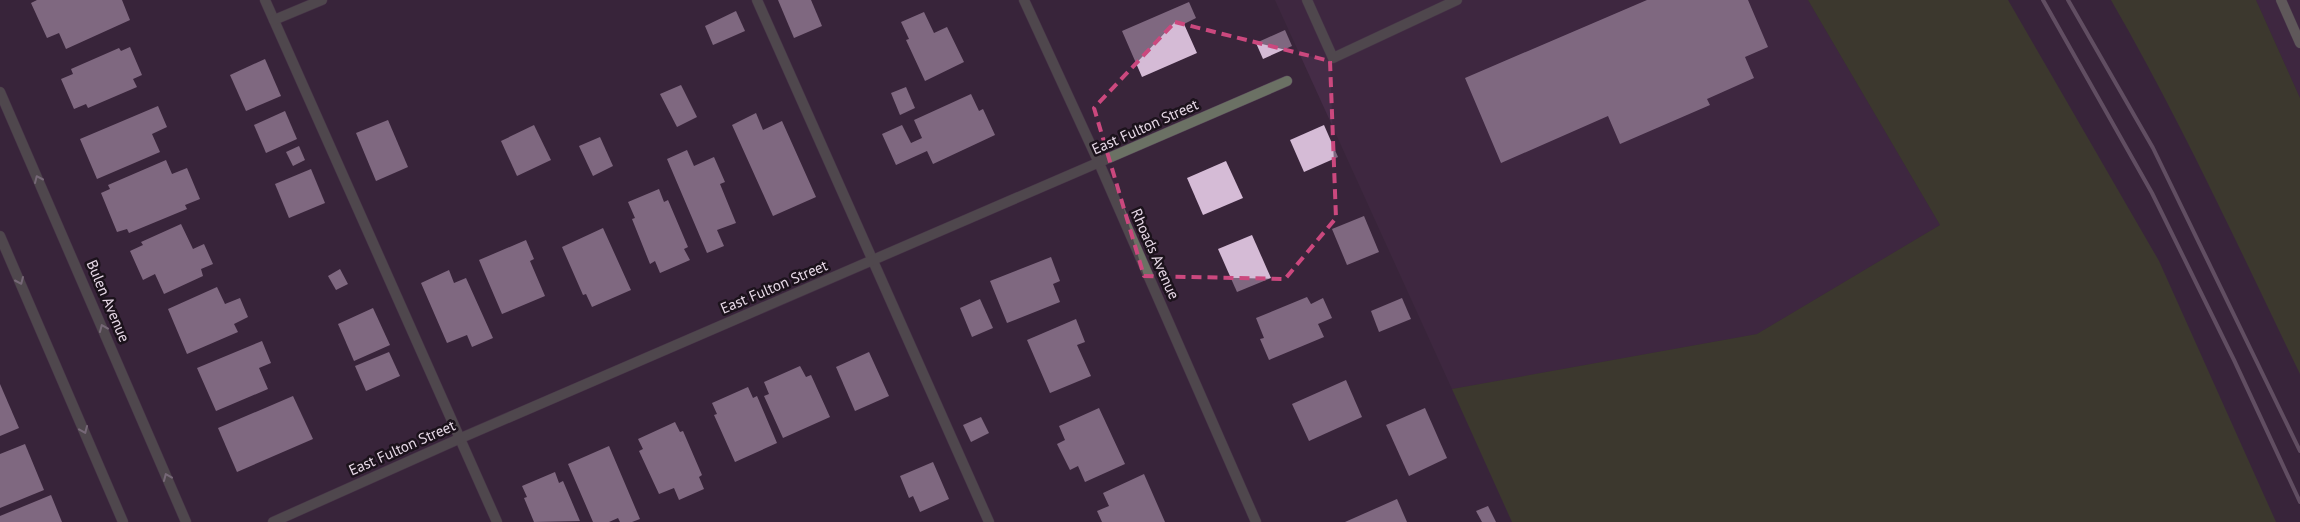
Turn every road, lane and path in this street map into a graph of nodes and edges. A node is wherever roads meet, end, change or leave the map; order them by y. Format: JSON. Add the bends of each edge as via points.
{"nodes":[{"id":1,"x":266,"y":0,"type":"edge"},
{"id":2,"x":322,"y":0,"type":"edge"},
{"id":3,"x":757,"y":0,"type":"edge"},
{"id":4,"x":1024,"y":0,"type":"edge"},
{"id":5,"x":1307,"y":0,"type":"edge"},
{"id":6,"x":1457,"y":0,"type":"edge"},
{"id":7,"x":2280,"y":0,"type":"edge"},
{"id":8,"x":274,"y":20,"type":"junction"},
{"id":9,"x":2300,"y":43,"type":"edge"},
{"id":10,"x":1287,"y":81,"type":"dead end"},
{"id":11,"x":0,"y":92,"type":"edge"},
{"id":12,"x":1099,"y":164,"type":"junction"},
{"id":13,"x":0,"y":236,"type":"edge"},
{"id":14,"x":873,"y":260,"type":"junction"},
{"id":15,"x":460,"y":438,"type":"junction"},
{"id":16,"x":123,"y":522,"type":"edge"},
{"id":17,"x":186,"y":522,"type":"edge"},
{"id":18,"x":273,"y":522,"type":"edge"},
{"id":19,"x":497,"y":522,"type":"edge"},
{"id":20,"x":989,"y":522,"type":"edge"},
{"id":21,"x":1256,"y":522,"type":"edge"}],
"edges":[{"from":1,"to":8,"type":"street"},
{"from":2,"to":8,"type":"street"},
{"from":3,"to":14,"type":"street"},
{"from":4,"to":12,"type":"street","name":"Rhoads Avenue"},
{"from":5,"to":6,"type":"street","via":[[1333,58]]},
{"from":7,"to":9,"type":"street"},
{"from":8,"to":15,"type":"street"},
{"from":10,"to":12,"type":"street","name":"East Fulton Street"},
{"from":17,"to":11,"type":"street","name":"Bulen Avenue","one_way":true},
{"from":12,"to":14,"type":"street","name":"East Fulton Street"},
{"from":12,"to":21,"type":"street","name":"Rhoads Avenue"},
{"from":13,"to":16,"type":"street","one_way":true},
{"from":14,"to":15,"type":"street","name":"East Fulton Street"},
{"from":14,"to":20,"type":"street"},
{"from":15,"to":18,"type":"street","name":"East Fulton Street"},
{"from":15,"to":19,"type":"street"}]}
